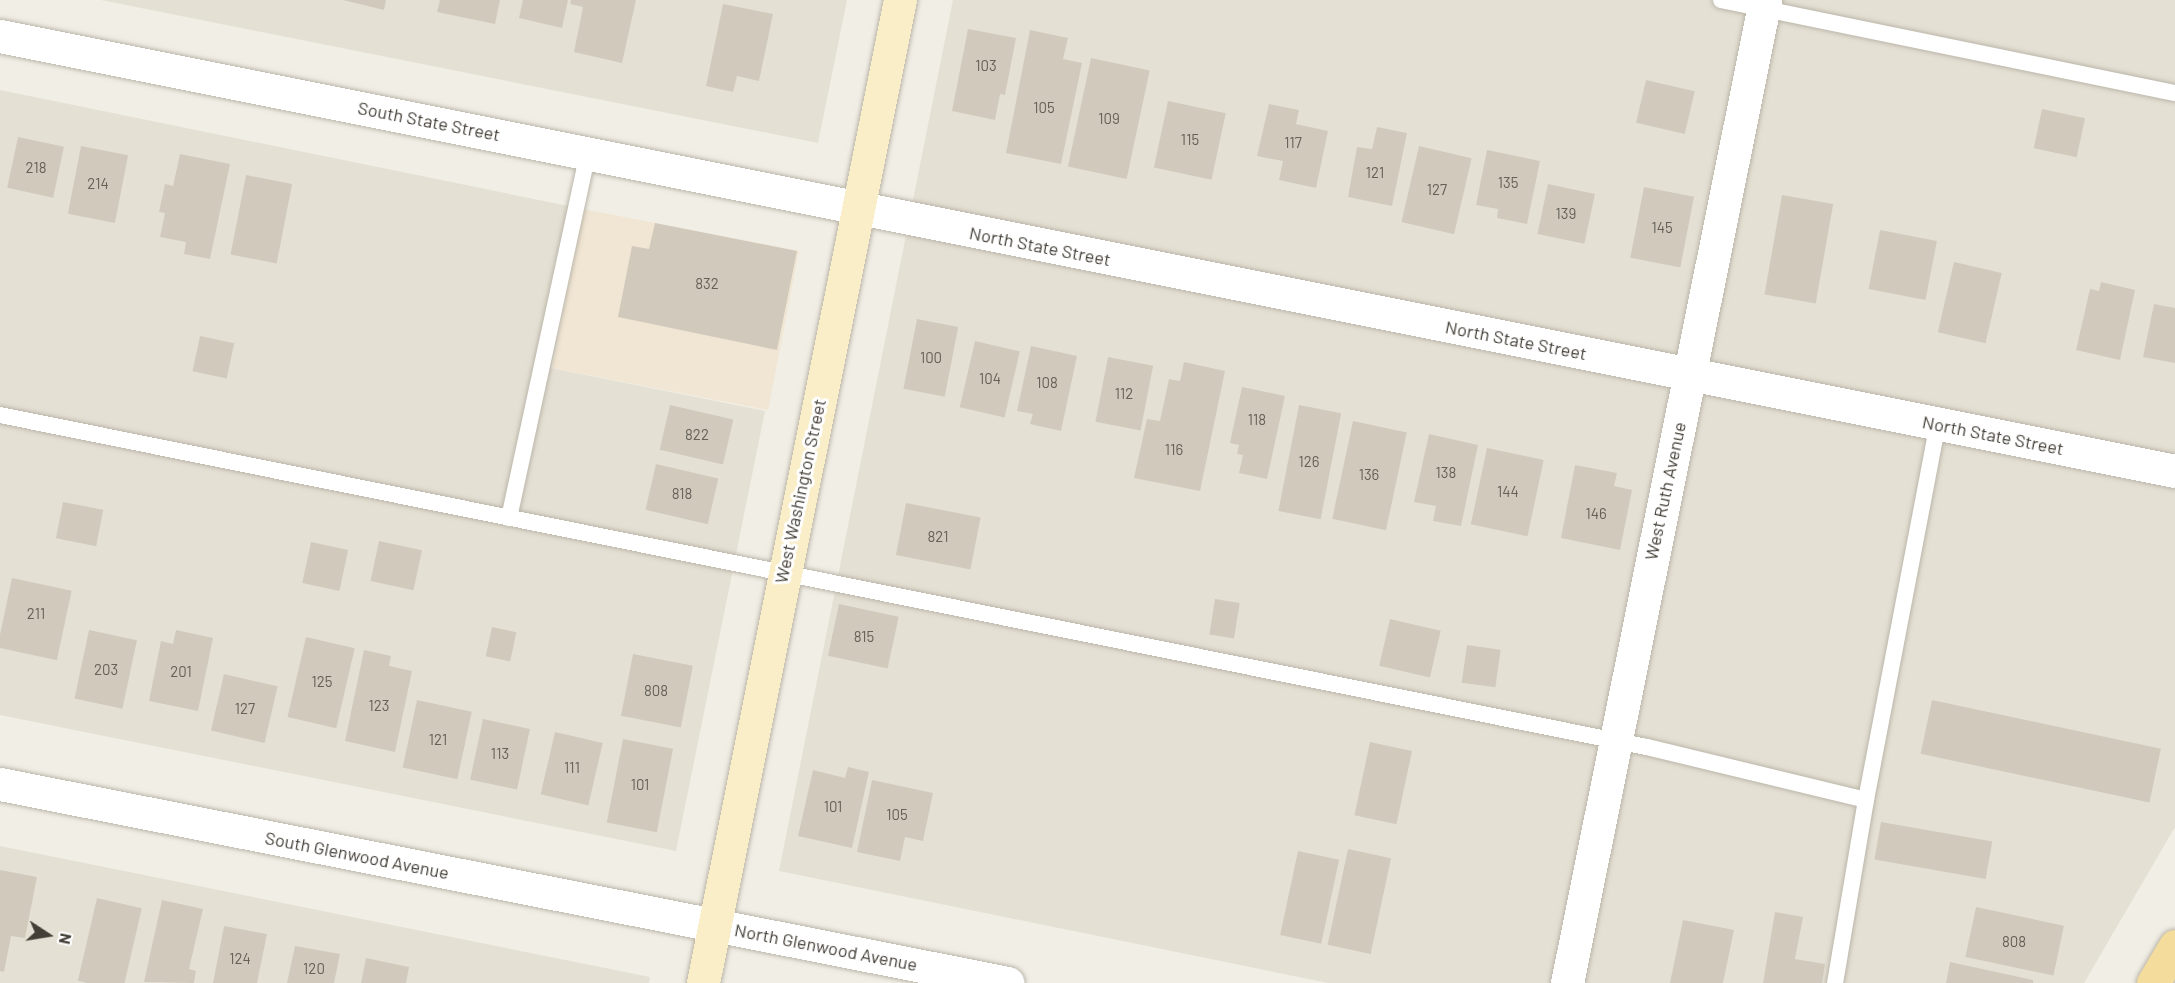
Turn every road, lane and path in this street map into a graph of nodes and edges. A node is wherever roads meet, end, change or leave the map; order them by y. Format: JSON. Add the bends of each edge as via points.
{"nodes":[{"id":1,"x":900,"y":0,"type":"edge"},
{"id":2,"x":1721,"y":0,"type":"edge"},
{"id":3,"x":1764,"y":4,"type":"edge"},
{"id":4,"x":0,"y":36,"type":"edge"},
{"id":5,"x":2175,"y":93,"type":"edge"},
{"id":6,"x":588,"y":152,"type":"junction"},
{"id":7,"x":858,"y":208,"type":"junction"},
{"id":8,"x":1689,"y":375,"type":"junction"},
{"id":9,"x":0,"y":415,"type":"edge"},
{"id":10,"x":1938,"y":424,"type":"junction"},
{"id":11,"x":2175,"y":471,"type":"edge"},
{"id":12,"x":509,"y":518,"type":"junction"},
{"id":13,"x":784,"y":572,"type":"junction"},
{"id":14,"x":1614,"y":741,"type":"junction"},
{"id":15,"x":0,"y":784,"type":"edge"},
{"id":16,"x":1866,"y":800,"type":"junction"},
{"id":17,"x":714,"y":924,"type":"junction"},
{"id":18,"x":2175,"y":946,"type":"edge"},
{"id":19,"x":703,"y":983,"type":"edge"},
{"id":20,"x":1008,"y":983,"type":"edge"},
{"id":21,"x":1567,"y":983,"type":"edge"},
{"id":22,"x":1835,"y":983,"type":"edge"},
{"id":23,"x":2153,"y":983,"type":"edge"}],
"edges":[{"from":1,"to":7,"type":"street","name":"West Washington Street"},
{"from":2,"to":3,"type":"lane"},
{"from":3,"to":5,"type":"lane"},
{"from":3,"to":8,"type":"street","name":"West Ruth Avenue"},
{"from":4,"to":6,"type":"street","name":"South State Street"},
{"from":6,"to":7,"type":"street","name":"South State Street"},
{"from":6,"to":12,"type":"lane"},
{"from":7,"to":8,"type":"street","name":"North State Street"},
{"from":7,"to":13,"type":"street","name":"West Washington Street"},
{"from":8,"to":10,"type":"street","name":"North State Street"},
{"from":8,"to":14,"type":"street","name":"West Ruth Avenue"},
{"from":9,"to":12,"type":"lane"},
{"from":10,"to":11,"type":"street","name":"North State Street"},
{"from":10,"to":16,"type":"lane"},
{"from":12,"to":13,"type":"lane"},
{"from":13,"to":14,"type":"lane"},
{"from":13,"to":17,"type":"street","name":"West Washington Street"},
{"from":14,"to":16,"type":"lane"},
{"from":14,"to":21,"type":"street","name":"West Ruth Avenue"},
{"from":15,"to":17,"type":"street","name":"South Glenwood Avenue"},
{"from":16,"to":22,"type":"lane"},
{"from":17,"to":19,"type":"street","name":"West Washington Street"},
{"from":17,"to":20,"type":"street","name":"North Glenwood Avenue"},
{"from":18,"to":23,"type":"main road"}]}
